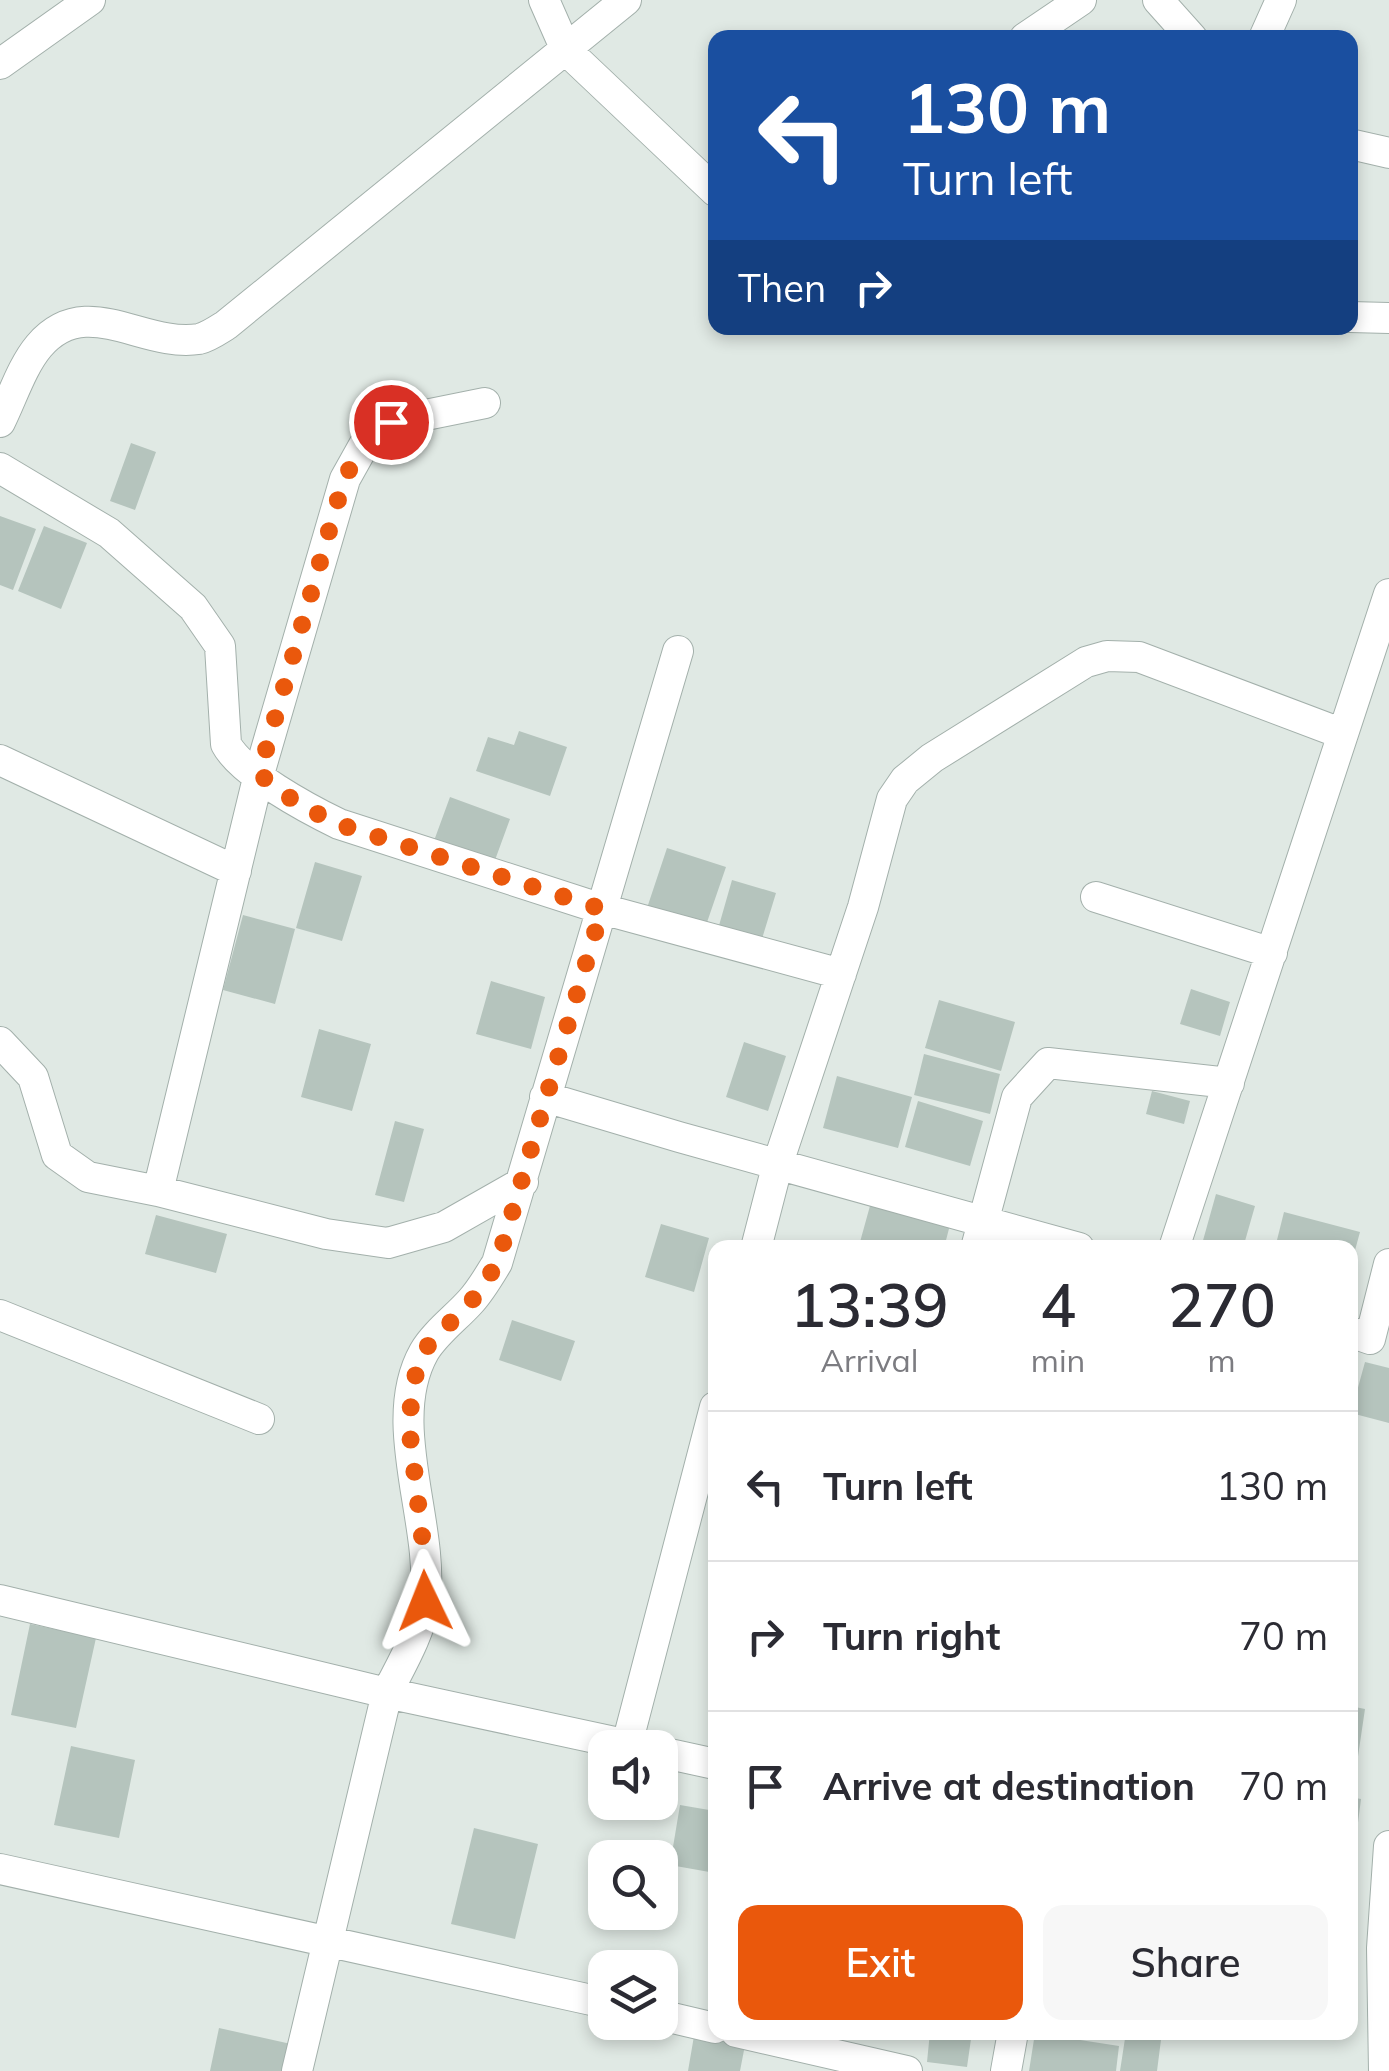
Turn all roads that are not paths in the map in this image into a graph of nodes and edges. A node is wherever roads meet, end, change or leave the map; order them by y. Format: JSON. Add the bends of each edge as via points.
{"nodes":[{"id":1,"x":90,"y":0,"type":"edge"},
{"id":2,"x":544,"y":0,"type":"edge"},
{"id":3,"x":626,"y":0,"type":"edge"},
{"id":4,"x":1081,"y":0,"type":"edge"},
{"id":5,"x":1158,"y":0,"type":"edge"},
{"id":6,"x":1282,"y":0,"type":"edge"},
{"id":7,"x":1037,"y":30,"type":"edge"},
{"id":8,"x":1185,"y":30,"type":"edge"},
{"id":9,"x":1268,"y":30,"type":"edge"},
{"id":10,"x":566,"y":50,"type":"junction"},
{"id":11,"x":0,"y":64,"type":"edge"},
{"id":12,"x":1358,"y":146,"type":"edge"},
{"id":13,"x":1389,"y":153,"type":"edge"},
{"id":14,"x":708,"y":184,"type":"edge"},
{"id":15,"x":1358,"y":317,"type":"edge"},
{"id":16,"x":1389,"y":318,"type":"edge"},
{"id":17,"x":485,"y":403,"type":"dead end"},
{"id":18,"x":0,"y":422,"type":"edge"},
{"id":19,"x":0,"y":468,"type":"edge"},
{"id":20,"x":1389,"y":594,"type":"edge"},
{"id":21,"x":678,"y":651,"type":"dead end"},
{"id":22,"x":1344,"y":734,"type":"junction"},
{"id":23,"x":0,"y":760,"type":"edge"},
{"id":24,"x":259,"y":774,"type":"junction"},
{"id":25,"x":236,"y":871,"type":"junction"},
{"id":26,"x":1096,"y":898,"type":"dead end"},
{"id":27,"x":602,"y":909,"type":"junction"},
{"id":28,"x":1272,"y":953,"type":"junction"},
{"id":29,"x":841,"y":974,"type":"junction"},
{"id":30,"x":0,"y":1042,"type":"edge"},
{"id":31,"x":1229,"y":1083,"type":"junction"},
{"id":32,"x":546,"y":1096,"type":"junction"},
{"id":33,"x":778,"y":1163,"type":"junction"},
{"id":34,"x":523,"y":1182,"type":"junction"},
{"id":35,"x":158,"y":1191,"type":"junction"},
{"id":36,"x":980,"y":1234,"type":"edge"},
{"id":37,"x":758,"y":1240,"type":"edge"},
{"id":38,"x":1022,"y":1240,"type":"edge"},
{"id":39,"x":1177,"y":1240,"type":"edge"},
{"id":40,"x":1389,"y":1264,"type":"edge"},
{"id":41,"x":0,"y":1316,"type":"edge"},
{"id":42,"x":1370,"y":1338,"type":"edge"},
{"id":43,"x":259,"y":1419,"type":"dead end"},
{"id":44,"x":708,"y":1436,"type":"edge"},
{"id":45,"x":0,"y":1600,"type":"edge"},
{"id":46,"x":387,"y":1693,"type":"junction"},
{"id":47,"x":638,"y":1730,"type":"edge"},
{"id":48,"x":588,"y":1736,"type":"edge"},
{"id":49,"x":678,"y":1756,"type":"edge"},
{"id":50,"x":708,"y":1762,"type":"edge"},
{"id":51,"x":1389,"y":1846,"type":"edge"},
{"id":52,"x":0,"y":1870,"type":"edge"},
{"id":53,"x":327,"y":1940,"type":"junction"},
{"id":54,"x":588,"y":1999,"type":"edge"},
{"id":55,"x":678,"y":2019,"type":"edge"},
{"id":56,"x":708,"y":2026,"type":"edge"},
{"id":57,"x":771,"y":2040,"type":"edge"},
{"id":58,"x":1012,"y":2040,"type":"edge"},
{"id":59,"x":297,"y":2071,"type":"edge"},
{"id":60,"x":907,"y":2071,"type":"edge"},
{"id":61,"x":1006,"y":2071,"type":"edge"},
{"id":62,"x":1384,"y":2071,"type":"edge"}],
"edges":[{"from":1,"to":11,"type":"street"},
{"from":2,"to":10,"type":"street"},
{"from":3,"to":10,"type":"street"},
{"from":4,"to":7,"type":"street"},
{"from":5,"to":8,"type":"street"},
{"from":6,"to":9,"type":"street"},
{"from":10,"to":14,"type":"street"},
{"from":10,"to":18,"type":"street","via":[[202,339],[169,340],[98,320],[62,325],[37,347]]},
{"from":12,"to":13,"type":"street"},
{"from":15,"to":16,"type":"street"},
{"from":17,"to":24,"type":"street","via":[[391,422],[364,444],[344,479]]},
{"from":19,"to":24,"type":"street","via":[[109,533],[194,607],[220,646],[226,744]]},
{"from":20,"to":22,"type":"street"},
{"from":21,"to":27,"type":"street"},
{"from":22,"to":28,"type":"street"},
{"from":22,"to":29,"type":"street","via":[[1140,658],[1086,662],[905,780],[892,799]]},
{"from":23,"to":25,"type":"street"},
{"from":24,"to":25,"type":"street"},
{"from":24,"to":27,"type":"street","via":[[338,824]]},
{"from":25,"to":35,"type":"street"},
{"from":26,"to":28,"type":"street"},
{"from":27,"to":29,"type":"street"},
{"from":27,"to":32,"type":"street"},
{"from":28,"to":31,"type":"street"},
{"from":29,"to":33,"type":"street"},
{"from":30,"to":35,"type":"street","via":[[33,1077],[57,1155],[88,1177]]},
{"from":31,"to":36,"type":"street","via":[[1048,1062],[1017,1097]]},
{"from":31,"to":39,"type":"street"},
{"from":32,"to":33,"type":"street"},
{"from":32,"to":34,"type":"street"},
{"from":33,"to":36,"type":"street"},
{"from":33,"to":37,"type":"street"},
{"from":34,"to":35,"type":"street","via":[[444,1228],[388,1243]]},
{"from":34,"to":46,"type":"street","via":[[497,1264],[424,1350],[413,1383],[409,1426],[425,1601]]},
{"from":36,"to":38,"type":"street"},
{"from":40,"to":42,"type":"street"},
{"from":41,"to":43,"type":"street"},
{"from":44,"to":47,"type":"street"},
{"from":45,"to":46,"type":"street"},
{"from":46,"to":48,"type":"street"},
{"from":46,"to":53,"type":"street"},
{"from":49,"to":50,"type":"street"},
{"from":51,"to":62,"type":"street"},
{"from":52,"to":53,"type":"street"},
{"from":53,"to":54,"type":"street"},
{"from":53,"to":59,"type":"street"},
{"from":55,"to":56,"type":"street"},
{"from":57,"to":60,"type":"street"},
{"from":58,"to":61,"type":"street"}]}
